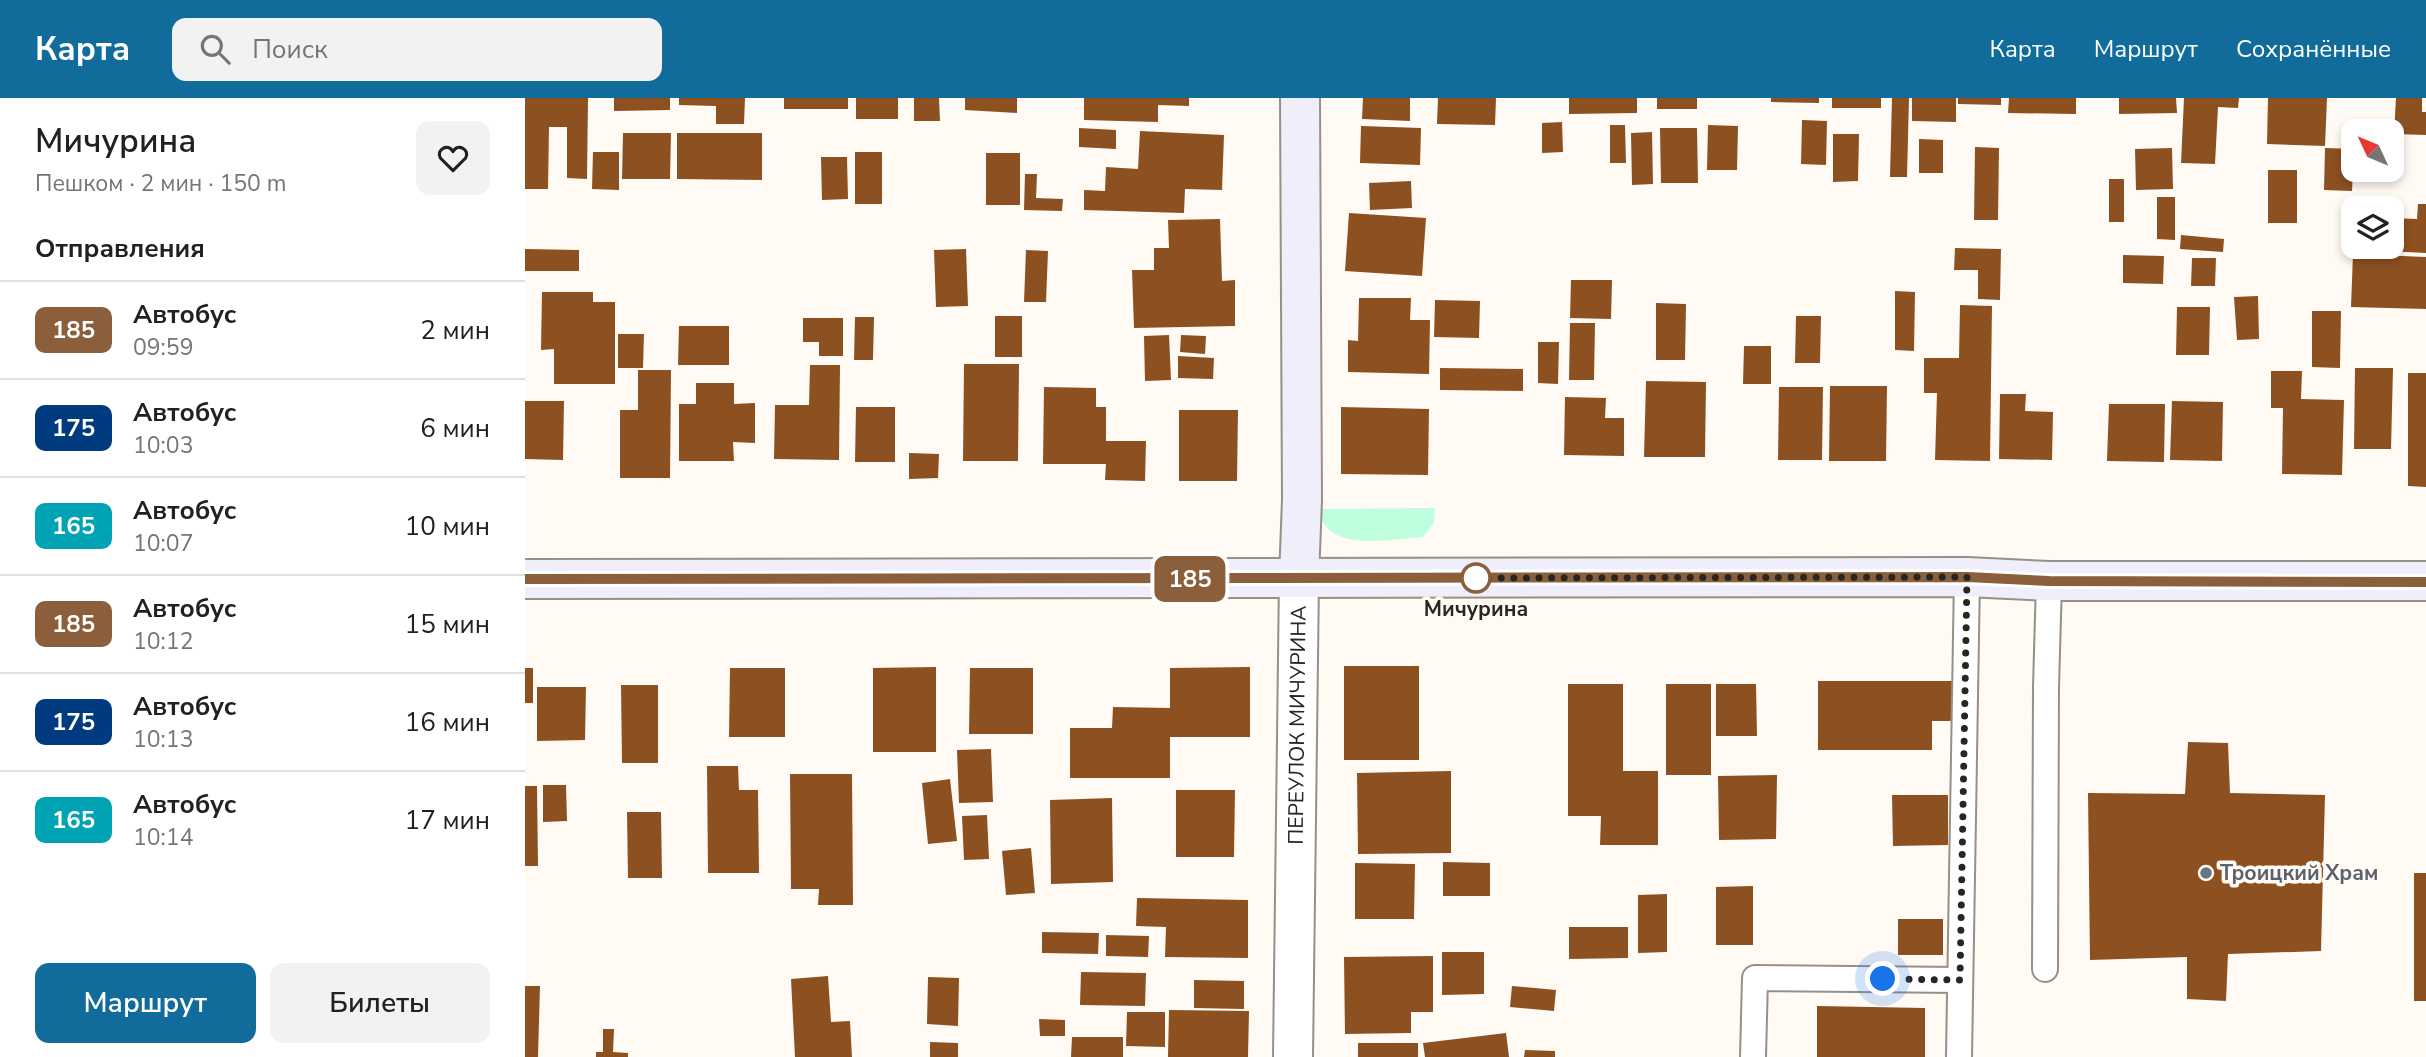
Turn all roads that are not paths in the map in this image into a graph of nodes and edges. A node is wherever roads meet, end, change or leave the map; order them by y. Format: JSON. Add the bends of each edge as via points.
{"nodes":[{"id":1,"x":1300,"y":98,"type":"edge"},
{"id":2,"x":1967,"y":577,"type":"junction"},
{"id":3,"x":1299,"y":578,"type":"junction"},
{"id":4,"x":525,"y":579,"type":"edge"},
{"id":5,"x":2049,"y":581,"type":"junction"},
{"id":6,"x":2426,"y":582,"type":"edge"},
{"id":7,"x":2045,"y":969,"type":"dead end"},
{"id":8,"x":1960,"y":980,"type":"junction"},
{"id":9,"x":1293,"y":1057,"type":"edge"},
{"id":10,"x":1753,"y":1057,"type":"edge"},
{"id":11,"x":1959,"y":1057,"type":"edge"}],
"edges":[{"from":1,"to":3,"type":"main road","name":"ПЕРЕУЛОК МИЧУРИНА"},
{"from":2,"to":3,"type":"main road"},
{"from":2,"to":5,"type":"main road"},
{"from":2,"to":8,"type":"lane"},
{"from":3,"to":4,"type":"main road"},
{"from":3,"to":9,"type":"street","name":"ПЕРЕУЛОК МИЧУРИНА"},
{"from":5,"to":6,"type":"main road"},
{"from":5,"to":7,"type":"lane"},
{"from":8,"to":10,"type":"lane","via":[[1755,978]]},
{"from":8,"to":11,"type":"lane"}]}
